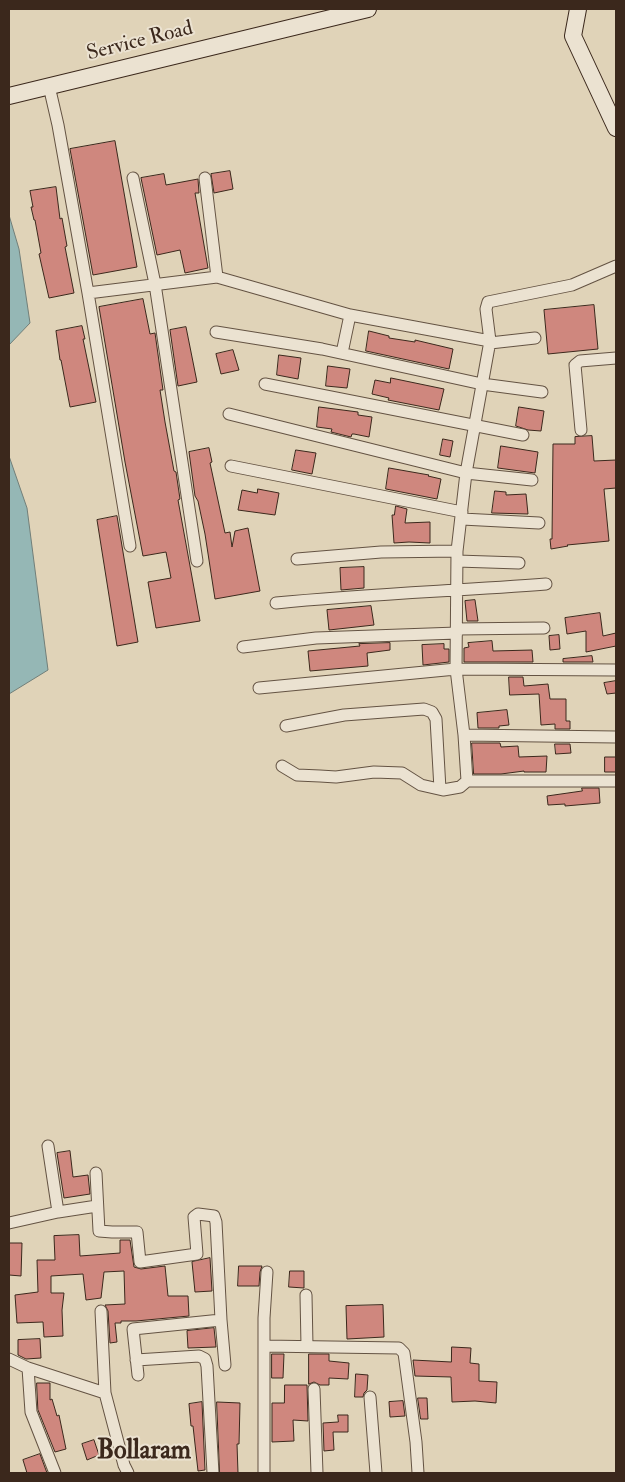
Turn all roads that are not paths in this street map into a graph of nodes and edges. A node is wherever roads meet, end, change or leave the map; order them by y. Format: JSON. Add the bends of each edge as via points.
{"nodes":[{"id":1,"x":368,"y":9,"type":"edge"},
{"id":2,"x":578,"y":9,"type":"edge"},
{"id":3,"x":49,"y":86,"type":"junction"},
{"id":4,"x":9,"y":96,"type":"edge"},
{"id":5,"x":616,"y":128,"type":"edge"},
{"id":6,"x":133,"y":178,"type":"dead end"},
{"id":7,"x":204,"y":178,"type":"dead end"},
{"id":8,"x":616,"y":266,"type":"edge"},
{"id":9,"x":217,"y":277,"type":"junction"},
{"id":10,"x":155,"y":284,"type":"junction"},
{"id":11,"x":88,"y":293,"type":"junction"},
{"id":12,"x":350,"y":314,"type":"junction"},
{"id":13,"x":216,"y":332,"type":"dead end"},
{"id":14,"x":535,"y":338,"type":"dead end"},
{"id":15,"x":490,"y":342,"type":"junction"},
{"id":16,"x":342,"y":353,"type":"junction"},
{"id":17,"x":616,"y":358,"type":"edge"},
{"id":18,"x":265,"y":384,"type":"dead end"},
{"id":19,"x":482,"y":384,"type":"junction"},
{"id":20,"x":542,"y":392,"type":"dead end"},
{"id":21,"x":228,"y":414,"type":"dead end"},
{"id":22,"x":474,"y":425,"type":"junction"},
{"id":23,"x":581,"y":430,"type":"dead end"},
{"id":24,"x":523,"y":435,"type":"dead end"},
{"id":25,"x":231,"y":466,"type":"dead end"},
{"id":26,"x":466,"y":473,"type":"junction"},
{"id":27,"x":532,"y":480,"type":"dead end"},
{"id":28,"x":462,"y":516,"type":"junction"},
{"id":29,"x":539,"y":523,"type":"dead end"},
{"id":30,"x":130,"y":546,"type":"dead end"},
{"id":31,"x":457,"y":556,"type":"junction"},
{"id":32,"x":297,"y":559,"type":"dead end"},
{"id":33,"x":197,"y":562,"type":"dead end"},
{"id":34,"x":519,"y":563,"type":"dead end"},
{"id":35,"x":546,"y":584,"type":"dead end"},
{"id":36,"x":457,"y":591,"type":"junction"},
{"id":37,"x":276,"y":603,"type":"dead end"},
{"id":38,"x":544,"y":628,"type":"dead end"},
{"id":39,"x":457,"y":631,"type":"junction"},
{"id":40,"x":243,"y":647,"type":"dead end"},
{"id":41,"x":456,"y":669,"type":"junction"},
{"id":42,"x":616,"y":670,"type":"edge"},
{"id":43,"x":259,"y":688,"type":"dead end"},
{"id":44,"x":286,"y":726,"type":"dead end"},
{"id":45,"x":464,"y":735,"type":"junction"},
{"id":46,"x":616,"y":737,"type":"edge"},
{"id":47,"x":282,"y":766,"type":"dead end"},
{"id":48,"x":468,"y":781,"type":"junction"},
{"id":49,"x":616,"y":781,"type":"edge"},
{"id":50,"x":440,"y":789,"type":"junction"},
{"id":51,"x":48,"y":1146,"type":"dead end"},
{"id":52,"x":96,"y":1173,"type":"dead end"},
{"id":53,"x":96,"y":1206,"type":"junction"},
{"id":54,"x":58,"y":1212,"type":"junction"},
{"id":55,"x":9,"y":1223,"type":"edge"},
{"id":56,"x":267,"y":1272,"type":"dead end"},
{"id":57,"x":306,"y":1295,"type":"dead end"},
{"id":58,"x":101,"y":1311,"type":"dead end"},
{"id":59,"x":221,"y":1320,"type":"junction"},
{"id":60,"x":264,"y":1346,"type":"junction"},
{"id":61,"x":308,"y":1346,"type":"junction"},
{"id":62,"x":9,"y":1359,"type":"edge"},
{"id":63,"x":136,"y":1360,"type":"junction"},
{"id":64,"x":225,"y":1365,"type":"dead end"},
{"id":65,"x":28,"y":1368,"type":"junction"},
{"id":66,"x":138,"y":1375,"type":"dead end"},
{"id":67,"x":314,"y":1389,"type":"dead end"},
{"id":68,"x":106,"y":1392,"type":"junction"},
{"id":69,"x":370,"y":1397,"type":"dead end"},
{"id":70,"x":55,"y":1473,"type":"edge"},
{"id":71,"x":128,"y":1473,"type":"edge"},
{"id":72,"x":213,"y":1473,"type":"edge"},
{"id":73,"x":264,"y":1473,"type":"edge"},
{"id":74,"x":317,"y":1473,"type":"edge"},
{"id":75,"x":376,"y":1473,"type":"edge"},
{"id":76,"x":418,"y":1473,"type":"edge"}],
"edges":[{"from":1,"to":3,"type":"main road","name":"Service Road"},
{"from":2,"to":5,"type":"main road","via":[[573,36]]},
{"from":3,"to":4,"type":"main road","name":"Service Road"},
{"from":3,"to":11,"type":"street"},
{"from":6,"to":10,"type":"street"},
{"from":7,"to":9,"type":"street"},
{"from":8,"to":15,"type":"street","via":[[572,285],[488,302]]},
{"from":9,"to":10,"type":"street"},
{"from":9,"to":12,"type":"street"},
{"from":10,"to":11,"type":"street"},
{"from":10,"to":33,"type":"street"},
{"from":11,"to":30,"type":"street"},
{"from":12,"to":15,"type":"street"},
{"from":12,"to":16,"type":"street"},
{"from":13,"to":16,"type":"street"},
{"from":14,"to":15,"type":"street"},
{"from":15,"to":19,"type":"street"},
{"from":16,"to":19,"type":"street"},
{"from":17,"to":23,"type":"street","via":[[580,361],[575,365]]},
{"from":18,"to":22,"type":"street"},
{"from":19,"to":20,"type":"street"},
{"from":19,"to":22,"type":"street"},
{"from":21,"to":26,"type":"street"},
{"from":22,"to":24,"type":"street"},
{"from":22,"to":26,"type":"street"},
{"from":25,"to":28,"type":"street"},
{"from":26,"to":27,"type":"street"},
{"from":26,"to":28,"type":"street"},
{"from":28,"to":29,"type":"street"},
{"from":28,"to":31,"type":"street"},
{"from":31,"to":32,"type":"street","via":[[381,552]]},
{"from":31,"to":34,"type":"street"},
{"from":31,"to":36,"type":"street"},
{"from":35,"to":36,"type":"street"},
{"from":36,"to":37,"type":"street"},
{"from":36,"to":39,"type":"street"},
{"from":38,"to":39,"type":"street"},
{"from":39,"to":40,"type":"street","via":[[316,638]]},
{"from":39,"to":41,"type":"street"},
{"from":41,"to":42,"type":"street"},
{"from":41,"to":43,"type":"street"},
{"from":41,"to":45,"type":"street"},
{"from":44,"to":50,"type":"street","via":[[344,715],[432,712],[436,719]]},
{"from":45,"to":46,"type":"street"},
{"from":45,"to":48,"type":"street"},
{"from":47,"to":50,"type":"street","via":[[297,775],[336,777],[374,772],[402,773],[422,785]]},
{"from":48,"to":49,"type":"street"},
{"from":48,"to":50,"type":"street","via":[[460,787]]},
{"from":51,"to":54,"type":"street"},
{"from":52,"to":53,"type":"street"},
{"from":53,"to":54,"type":"street"},
{"from":53,"to":59,"type":"street","via":[[98,1231],[137,1232],[140,1262],[197,1254],[194,1217],[198,1214],[214,1216]]},
{"from":54,"to":55,"type":"street"},
{"from":56,"to":60,"type":"street"},
{"from":57,"to":61,"type":"street"},
{"from":58,"to":68,"type":"street"},
{"from":59,"to":63,"type":"street","via":[[133,1329]]},
{"from":59,"to":64,"type":"street"},
{"from":60,"to":61,"type":"street"},
{"from":60,"to":73,"type":"street"},
{"from":61,"to":76,"type":"street","via":[[393,1346],[404,1353]]},
{"from":62,"to":65,"type":"street"},
{"from":63,"to":66,"type":"street"},
{"from":63,"to":72,"type":"street","via":[[205,1358]]},
{"from":65,"to":68,"type":"street"},
{"from":65,"to":70,"type":"street","via":[[31,1412]]},
{"from":67,"to":74,"type":"street"},
{"from":68,"to":71,"type":"street"},
{"from":69,"to":75,"type":"street"}]}
